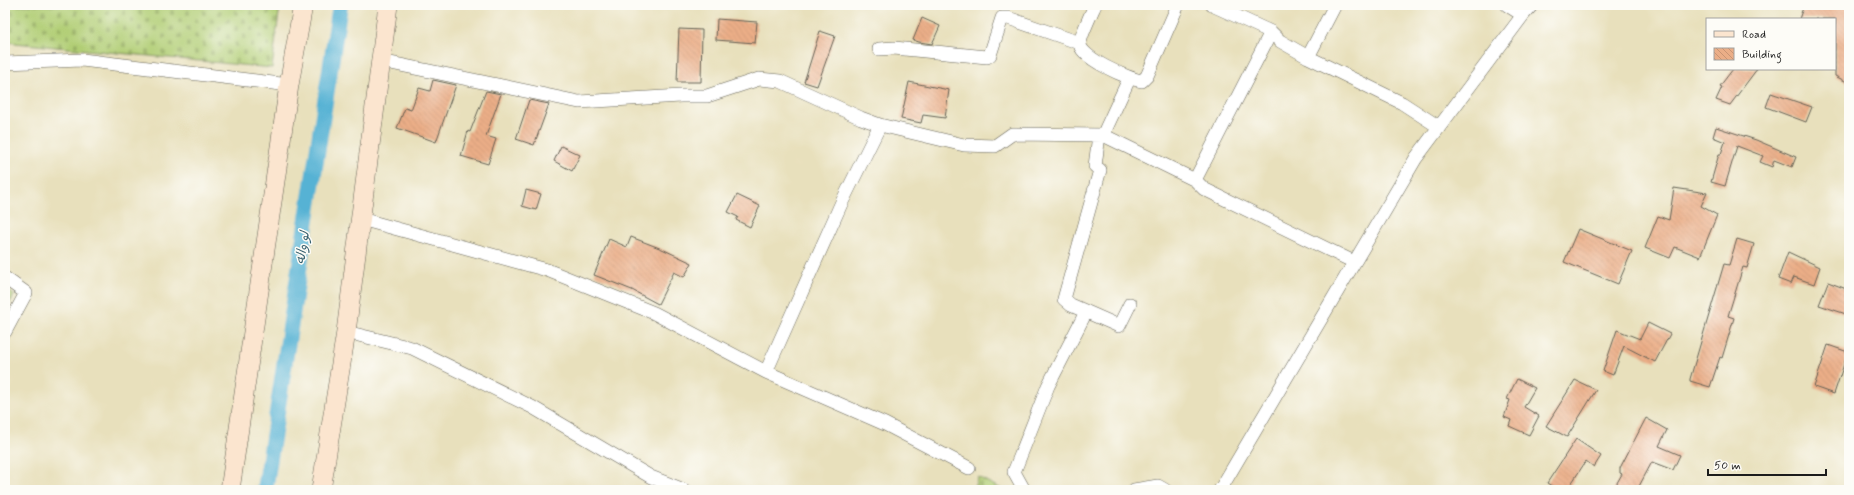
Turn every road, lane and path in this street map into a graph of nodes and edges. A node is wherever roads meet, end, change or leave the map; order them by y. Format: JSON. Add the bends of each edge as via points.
{"nodes":[{"id":1,"x":303,"y":5,"type":"edge"},
{"id":2,"x":388,"y":5,"type":"edge"},
{"id":3,"x":1095,"y":5,"type":"edge"},
{"id":4,"x":1178,"y":5,"type":"edge"},
{"id":5,"x":1212,"y":5,"type":"edge"},
{"id":6,"x":1335,"y":5,"type":"edge"},
{"id":7,"x":1506,"y":5,"type":"edge"},
{"id":8,"x":1532,"y":5,"type":"edge"},
{"id":9,"x":1523,"y":15,"type":"junction"},
{"id":10,"x":1271,"y":32,"type":"junction"},
{"id":11,"x":1080,"y":43,"type":"junction"},
{"id":12,"x":879,"y":49,"type":"dead end"},
{"id":13,"x":1308,"y":57,"type":"junction"},
{"id":14,"x":381,"y":61,"type":"junction"},
{"id":15,"x":5,"y":63,"type":"edge"},
{"id":16,"x":1129,"y":79,"type":"junction"},
{"id":17,"x":289,"y":85,"type":"junction"},
{"id":18,"x":880,"y":125,"type":"junction"},
{"id":19,"x":1439,"y":127,"type":"junction"},
{"id":20,"x":1101,"y":135,"type":"junction"},
{"id":21,"x":1195,"y":180,"type":"junction"},
{"id":22,"x":360,"y":219,"type":"junction"},
{"id":23,"x":1354,"y":262,"type":"junction"},
{"id":24,"x":5,"y":278,"type":"edge"},
{"id":25,"x":1130,"y":304,"type":"dead end"},
{"id":26,"x":1086,"y":312,"type":"junction"},
{"id":27,"x":5,"y":332,"type":"edge"},
{"id":28,"x":346,"y":332,"type":"junction"},
{"id":29,"x":766,"y":372,"type":"junction"},
{"id":30,"x":969,"y":468,"type":"dead end"},
{"id":31,"x":230,"y":490,"type":"edge"},
{"id":32,"x":321,"y":490,"type":"edge"},
{"id":33,"x":684,"y":490,"type":"edge"},
{"id":34,"x":1024,"y":490,"type":"edge"},
{"id":35,"x":1134,"y":490,"type":"edge"},
{"id":36,"x":1165,"y":490,"type":"edge"},
{"id":37,"x":1220,"y":490,"type":"edge"}],
"edges":[{"from":1,"to":17,"type":"street"},
{"from":2,"to":14,"type":"street"},
{"from":3,"to":11,"type":"street"},
{"from":4,"to":16,"type":"street","via":[[1147,76],[1142,81]]},
{"from":5,"to":10,"type":"street"},
{"from":6,"to":13,"type":"street"},
{"from":7,"to":9,"type":"street"},
{"from":8,"to":9,"type":"street"},
{"from":9,"to":19,"type":"street"},
{"from":10,"to":13,"type":"street","via":[[1280,41]]},
{"from":10,"to":21,"type":"street"},
{"from":11,"to":12,"type":"street","via":[[1002,18],[990,55],[986,57],[894,48]]},
{"from":11,"to":16,"type":"street","via":[[1082,50],[1089,57]]},
{"from":13,"to":19,"type":"street","via":[[1402,103]]},
{"from":14,"to":18,"type":"street","via":[[579,102],[707,96],[759,79],[780,81]]},
{"from":14,"to":22,"type":"street"},
{"from":15,"to":17,"type":"street","via":[[82,60]]},
{"from":16,"to":20,"type":"street"},
{"from":17,"to":31,"type":"street"},
{"from":18,"to":20,"type":"street","via":[[964,146],[995,146],[1012,134]]},
{"from":18,"to":29,"type":"street","via":[[841,204]]},
{"from":19,"to":23,"type":"street","via":[[1416,158]]},
{"from":20,"to":21,"type":"street"},
{"from":20,"to":26,"type":"street","via":[[1095,166],[1100,170],[1064,299]]},
{"from":21,"to":23,"type":"street","via":[[1204,189]]},
{"from":22,"to":28,"type":"street"},
{"from":22,"to":29,"type":"street","via":[[547,270],[654,313]]},
{"from":23,"to":37,"type":"street"},
{"from":24,"to":27,"type":"street","via":[[26,293]]},
{"from":25,"to":26,"type":"street","via":[[1119,326]]},
{"from":26,"to":34,"type":"street","via":[[1048,386],[1014,472]]},
{"from":28,"to":32,"type":"street"},
{"from":28,"to":33,"type":"street","via":[[412,348],[532,407],[651,477]]},
{"from":29,"to":30,"type":"street","via":[[885,424]]},
{"from":35,"to":36,"type":"street","via":[[1158,486]]}]}
